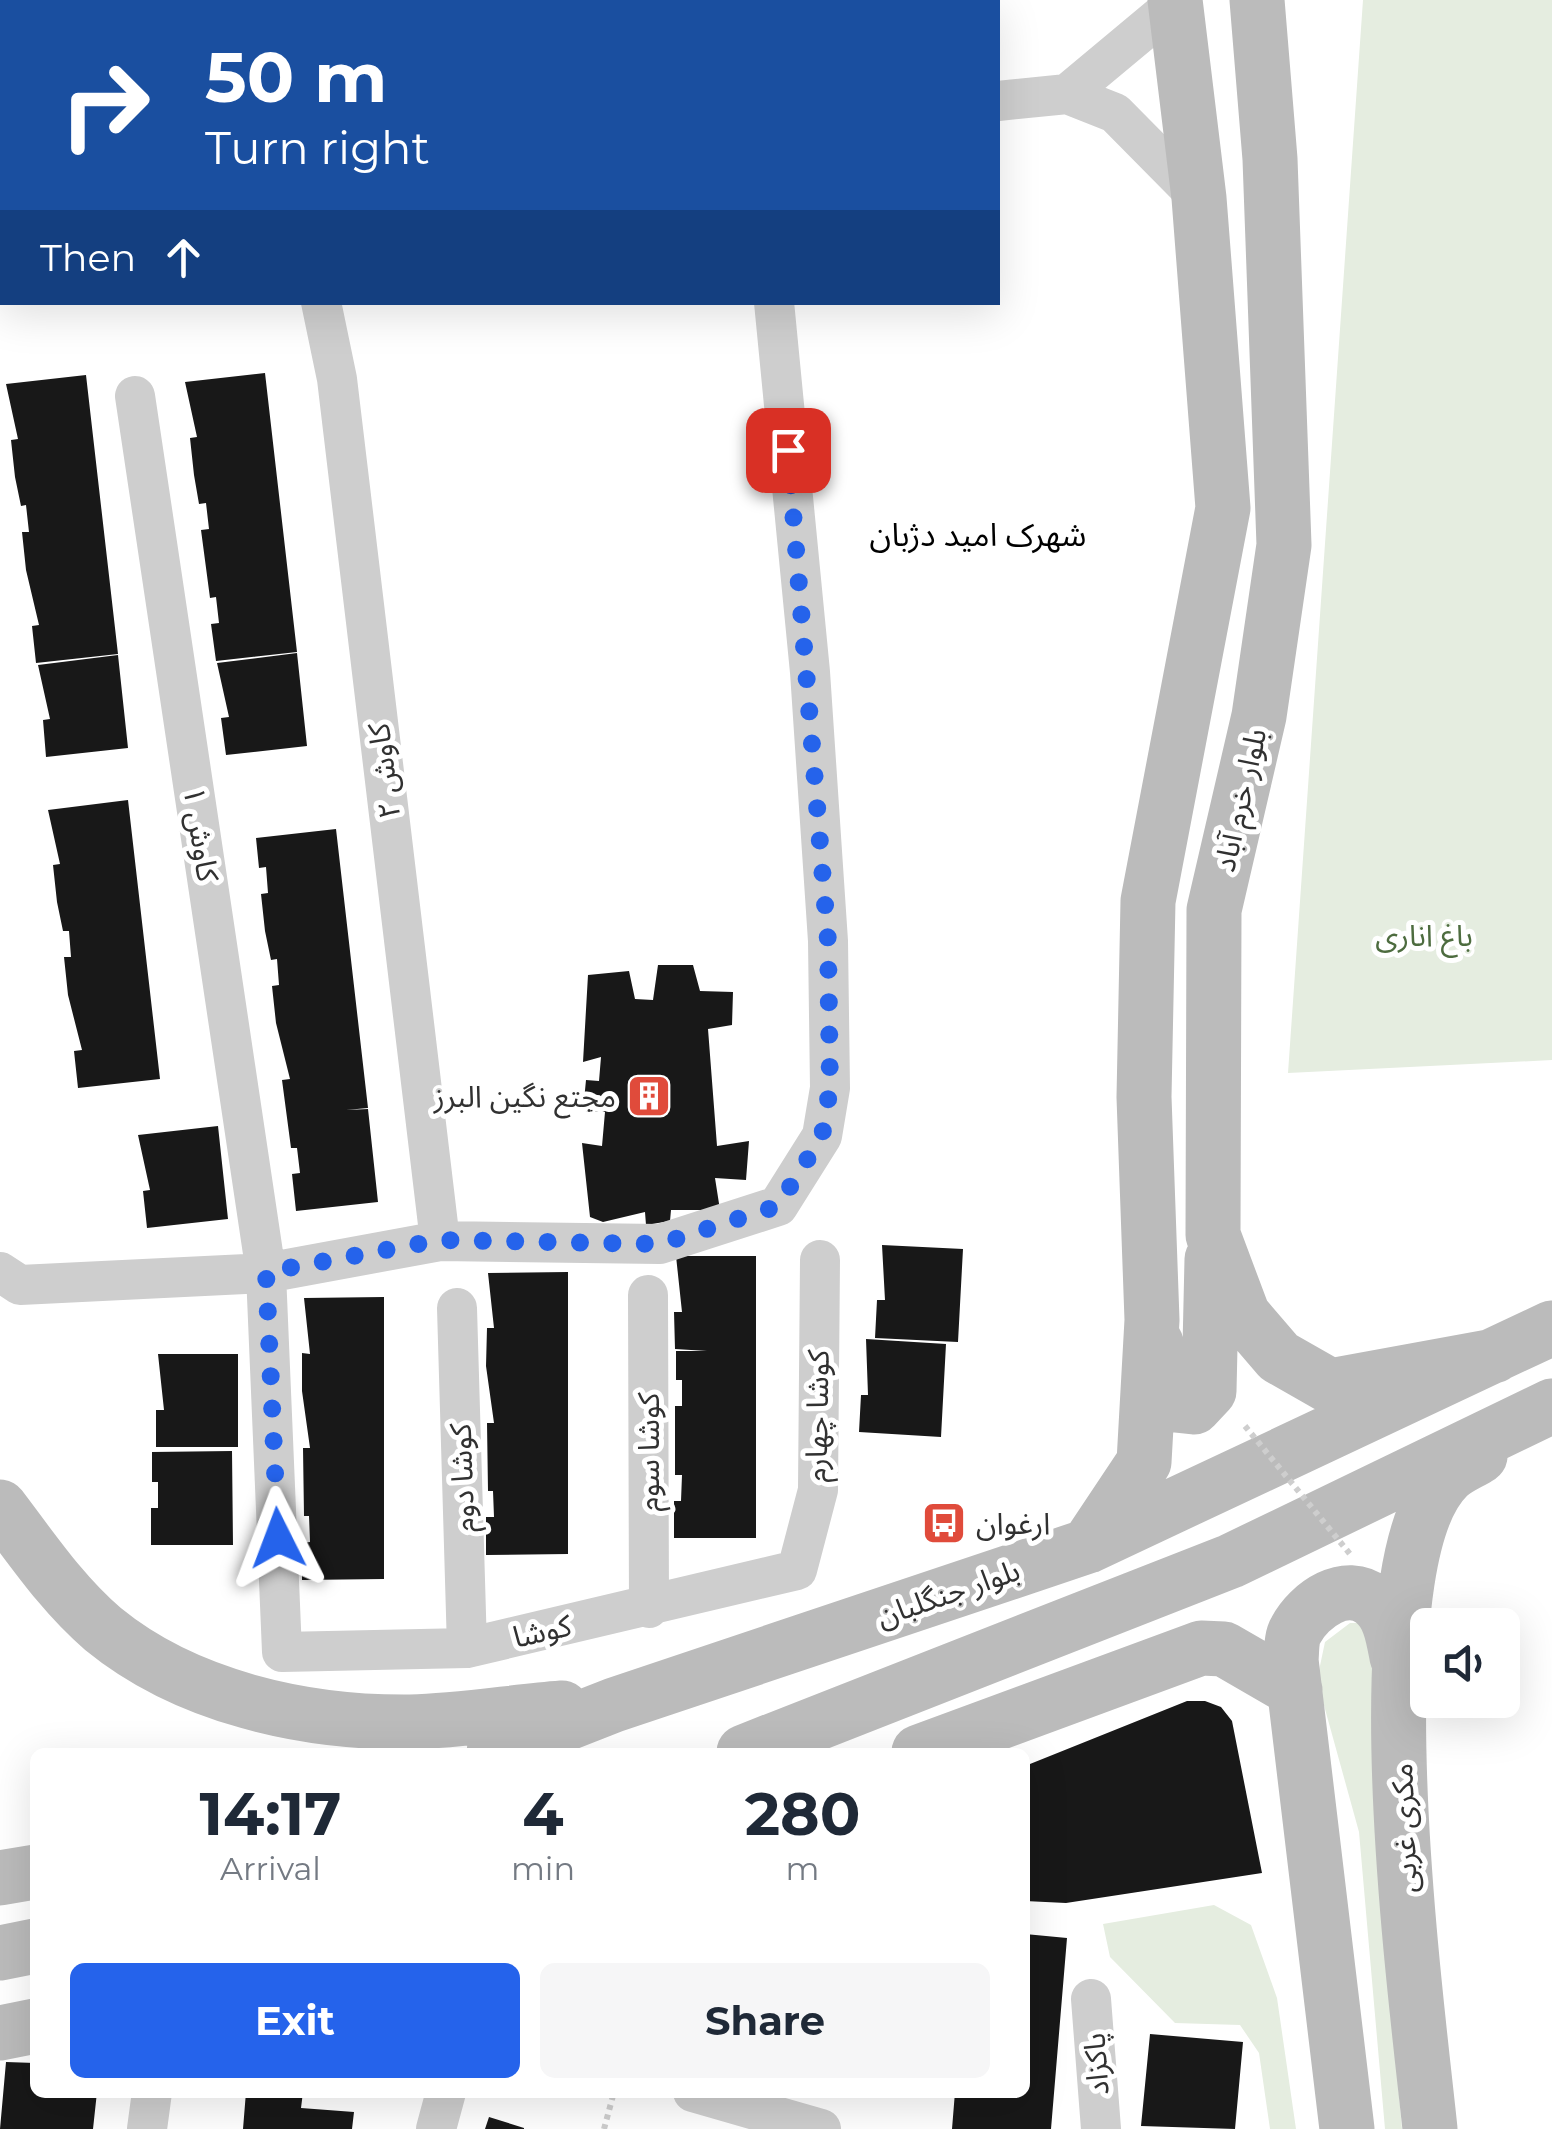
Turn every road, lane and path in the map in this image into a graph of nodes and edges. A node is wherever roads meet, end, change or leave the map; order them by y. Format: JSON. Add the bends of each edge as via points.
{"nodes":[{"id":1,"x":1257,"y":0,"type":"edge"},
{"id":2,"x":1175,"y":2,"type":"edge"},
{"id":3,"x":1067,"y":94,"type":"junction"},
{"id":4,"x":1000,"y":102,"type":"edge"},
{"id":5,"x":1199,"y":198,"type":"junction"},
{"id":6,"x":321,"y":305,"type":"edge"},
{"id":7,"x":774,"y":305,"type":"edge"},
{"id":8,"x":135,"y":396,"type":"dead end"},
{"id":9,"x":1213,"y":1235,"type":"junction"},
{"id":10,"x":440,"y":1240,"type":"junction"},
{"id":11,"x":820,"y":1260,"type":"dead end"},
{"id":12,"x":0,"y":1272,"type":"edge"},
{"id":13,"x":266,"y":1272,"type":"junction"},
{"id":14,"x":648,"y":1295,"type":"dead end"},
{"id":15,"x":457,"y":1308,"type":"dead end"},
{"id":16,"x":1152,"y":1320,"type":"junction"},
{"id":17,"x":1552,"y":1328,"type":"edge"},
{"id":18,"x":1494,"y":1356,"type":"junction"},
{"id":19,"x":1552,"y":1406,"type":"edge"},
{"id":20,"x":1552,"y":1414,"type":"edge"},
{"id":21,"x":1246,"y":1426,"type":"dead end"},
{"id":22,"x":0,"y":1507,"type":"edge"},
{"id":23,"x":1088,"y":1546,"type":"junction"},
{"id":24,"x":1350,"y":1554,"type":"dead end"},
{"id":25,"x":797,"y":1570,"type":"joint"},
{"id":26,"x":649,"y":1608,"type":"junction"},
{"id":27,"x":468,"y":1648,"type":"junction"},
{"id":28,"x":282,"y":1652,"type":"joint"},
{"id":29,"x":1398,"y":1656,"type":"junction"},
{"id":30,"x":1296,"y":1690,"type":"junction"},
{"id":31,"x":614,"y":1704,"type":"junction"},
{"id":32,"x":504,"y":1748,"type":"edge"},
{"id":33,"x":754,"y":1748,"type":"edge"},
{"id":34,"x":931,"y":1748,"type":"edge"},
{"id":35,"x":30,"y":1873,"type":"edge"},
{"id":36,"x":0,"y":1878,"type":"edge"},
{"id":37,"x":30,"y":1947,"type":"edge"},
{"id":38,"x":0,"y":1954,"type":"edge"},
{"id":39,"x":1091,"y":1999,"type":"dead end"},
{"id":40,"x":30,"y":2027,"type":"edge"},
{"id":41,"x":0,"y":2033,"type":"edge"},
{"id":42,"x":151,"y":2098,"type":"edge"},
{"id":43,"x":444,"y":2098,"type":"edge"},
{"id":44,"x":612,"y":2098,"type":"edge"},
{"id":45,"x":715,"y":2098,"type":"edge"},
{"id":46,"x":1346,"y":2128,"type":"edge"},
{"id":47,"x":147,"y":2129,"type":"edge"},
{"id":48,"x":436,"y":2129,"type":"edge"},
{"id":49,"x":604,"y":2129,"type":"edge"},
{"id":50,"x":821,"y":2129,"type":"edge"},
{"id":51,"x":1101,"y":2129,"type":"edge"},
{"id":52,"x":1430,"y":2129,"type":"edge"}],
"edges":[{"from":1,"to":9,"type":"street","name":"بلوار خرم آباد","via":[[1270,159],[1284,546],[1259,716],[1214,910]]},
{"from":2,"to":3,"type":"street"},
{"from":2,"to":5,"type":"street"},
{"from":3,"to":4,"type":"street"},
{"from":3,"to":5,"type":"street","via":[[1116,113]]},
{"from":5,"to":16,"type":"street","via":[[1223,508],[1148,901],[1144,1096]]},
{"from":6,"to":10,"type":"street","name":"کاوش ۲","via":[[337,378]]},
{"from":7,"to":10,"type":"street","via":[[828,941],[830,1088],[822,1136],[778,1206],[660,1244]]},
{"from":8,"to":13,"type":"street","name":"کاوش ۱"},
{"from":9,"to":16,"type":"street","via":[[1209,1391],[1194,1407],[1175,1405],[1163,1382]]},
{"from":9,"to":18,"type":"street","name":"بلوار خرم آباد","via":[[1243,1315],[1279,1357],[1330,1386]]},
{"from":10,"to":13,"type":"street"},
{"from":11,"to":25,"type":"street","name":"کوشا چهارم","via":[[818,1490]]},
{"from":12,"to":13,"type":"street","via":[[20,1285]]},
{"from":13,"to":28,"type":"street","name":"کاوش ۱"},
{"from":14,"to":26,"type":"street","name":"کوشا سوم"},
{"from":15,"to":27,"type":"street","name":"کوشا دوم"},
{"from":16,"to":23,"type":"street","via":[[1144,1462]]},
{"from":17,"to":18,"type":"street","name":"بلوار جنگلبان"},
{"from":18,"to":23,"type":"street","name":"بلوار جنگلبان"},
{"from":19,"to":33,"type":"street","via":[[1231,1561]]},
{"from":20,"to":29,"type":"street","name":"مکری غربی","via":[[1447,1476],[1427,1512],[1409,1570]]},
{"from":21,"to":24,"type":"path","bridge":true},
{"from":22,"to":31,"type":"street","via":[[57,1583],[104,1629],[160,1666],[220,1693],[326,1718],[412,1722]]},
{"from":23,"to":31,"type":"street","name":"بلوار جنگلبان"},
{"from":25,"to":26,"type":"street","name":"کوشا"},
{"from":26,"to":27,"type":"street","name":"کوشا"},
{"from":27,"to":28,"type":"street","name":"کوشا"},
{"from":29,"to":30,"type":"street","via":[[1390,1622],[1372,1600],[1355,1593],[1325,1597],[1293,1634]]},
{"from":29,"to":52,"type":"street","name":"مکری غربی","via":[[1404,1872]]},
{"from":30,"to":34,"type":"street","via":[[1224,1648],[1200,1648]]},
{"from":30,"to":46,"type":"street"},
{"from":31,"to":32,"type":"street","name":"بلوار جنگلبان"},
{"from":35,"to":36,"type":"street"},
{"from":37,"to":38,"type":"street"},
{"from":39,"to":51,"type":"street","name":"پاکزاد"},
{"from":40,"to":41,"type":"street"},
{"from":42,"to":47,"type":"street"},
{"from":43,"to":48,"type":"street"},
{"from":44,"to":49,"type":"path"},
{"from":45,"to":50,"type":"street"}]}
